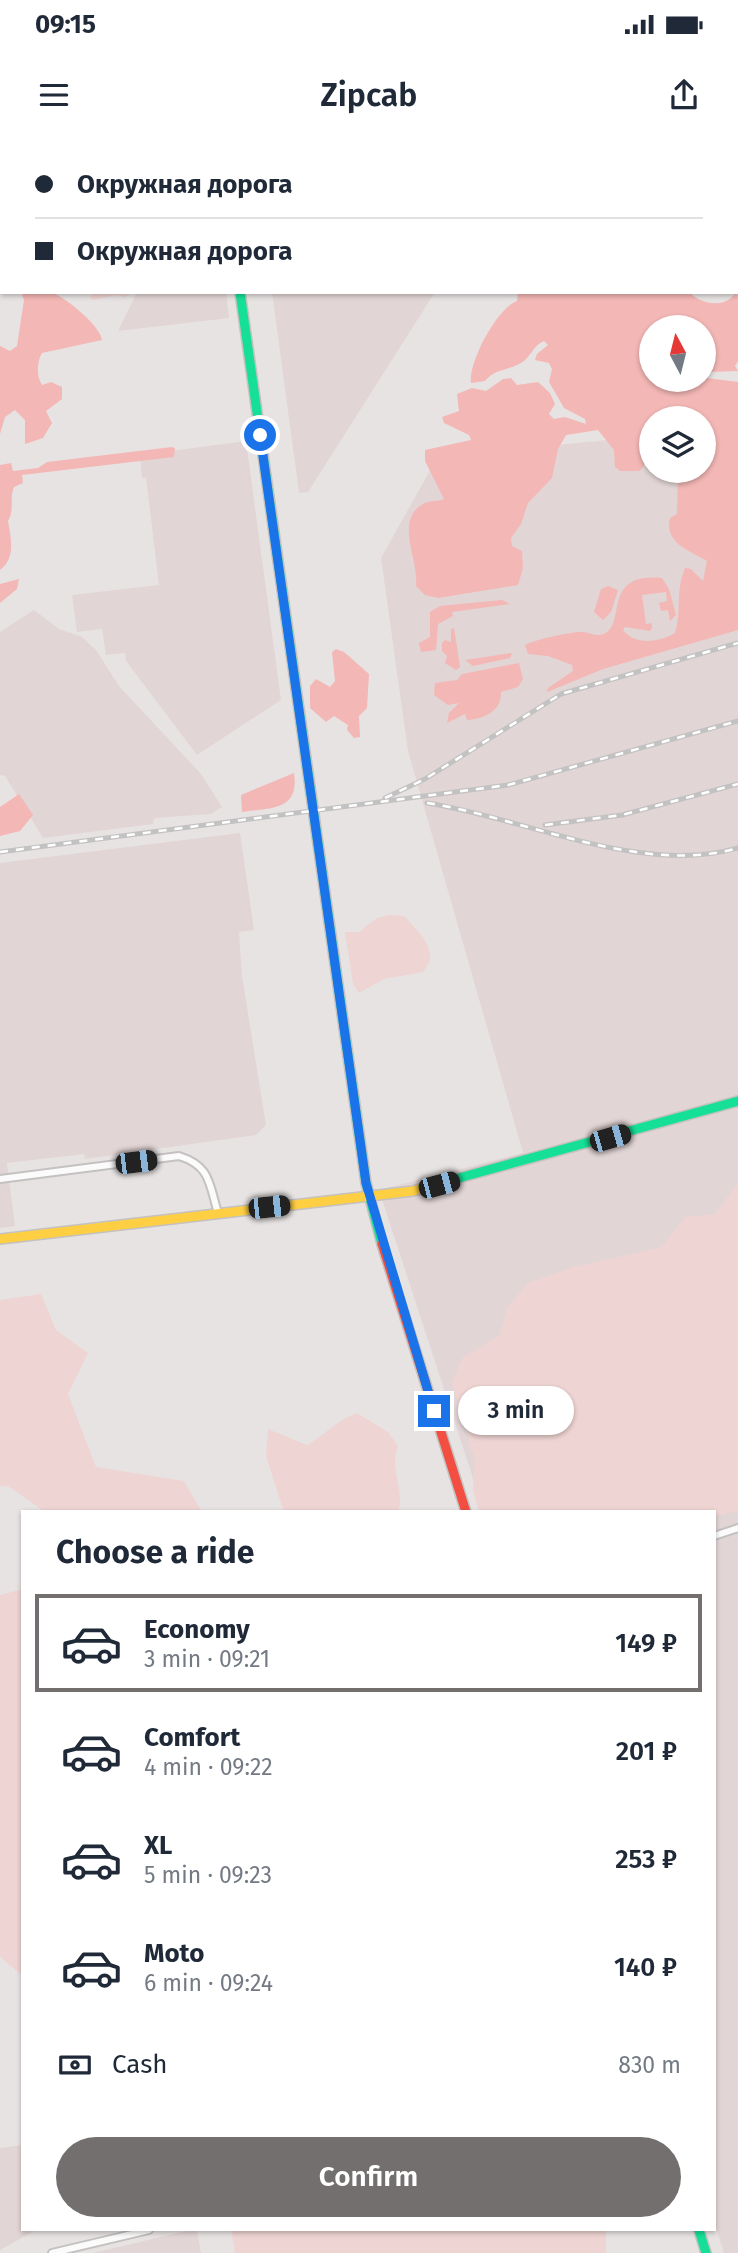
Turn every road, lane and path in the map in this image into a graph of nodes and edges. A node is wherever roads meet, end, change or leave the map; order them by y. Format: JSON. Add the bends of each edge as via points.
{"nodes":[{"id":1,"x":240,"y":294,"type":"edge"},
{"id":2,"x":738,"y":1101,"type":"edge"},
{"id":3,"x":0,"y":1179,"type":"edge"},
{"id":4,"x":369,"y":1196,"type":"junction"},
{"id":5,"x":218,"y":1213,"type":"junction"},
{"id":6,"x":0,"y":1239,"type":"edge"},
{"id":7,"x":465,"y":1510,"type":"edge"},
{"id":8,"x":738,"y":1528,"type":"edge"},
{"id":9,"x":716,"y":1535,"type":"edge"},
{"id":10,"x":145,"y":2231,"type":"edge"},
{"id":11,"x":699,"y":2231,"type":"edge"},
{"id":12,"x":52,"y":2253,"type":"edge"},
{"id":13,"x":706,"y":2253,"type":"edge"}],
"edges":[{"from":1,"to":4,"type":"main road"},
{"from":2,"to":4,"type":"main road","via":[[439,1185]]},
{"from":3,"to":5,"type":"street","via":[[179,1156],[205,1170]]},
{"from":4,"to":5,"type":"main road"},
{"from":4,"to":7,"type":"main road"},
{"from":5,"to":6,"type":"main road"},
{"from":8,"to":9,"type":"street"},
{"from":10,"to":12,"type":"street"},
{"from":11,"to":13,"type":"main road"}]}
